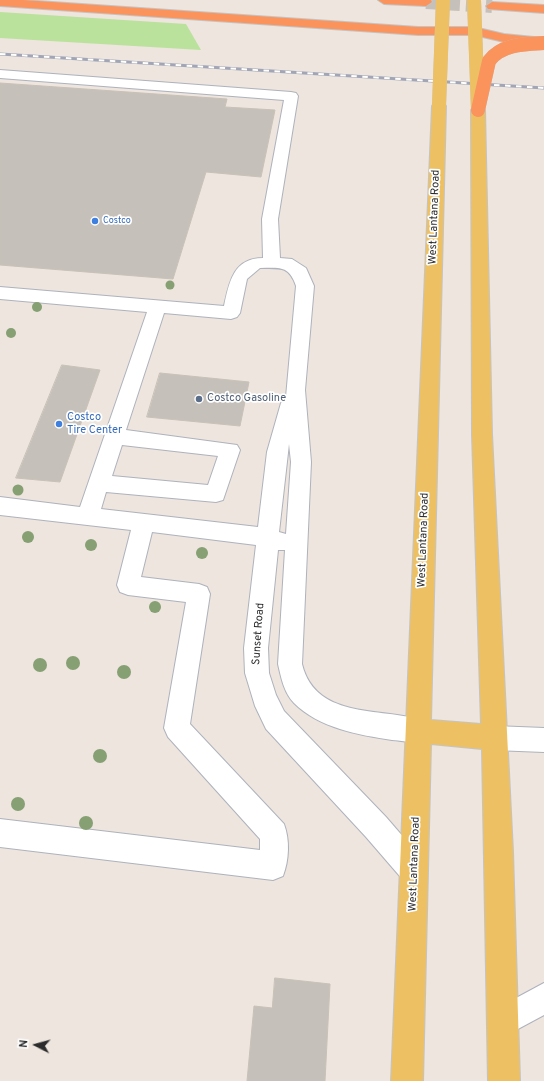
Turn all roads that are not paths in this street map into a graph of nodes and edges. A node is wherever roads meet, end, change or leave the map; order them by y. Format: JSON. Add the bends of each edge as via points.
{"nodes":[{"id":1,"x":384,"y":0,"type":"edge"},
{"id":2,"x":443,"y":0,"type":"edge"},
{"id":3,"x":474,"y":0,"type":"edge"},
{"id":4,"x":0,"y":2,"type":"edge"},
{"id":5,"x":426,"y":2,"type":"dead end"},
{"id":6,"x":492,"y":6,"type":"tunnel mouth"},
{"id":7,"x":544,"y":9,"type":"edge"},
{"id":8,"x":442,"y":30,"type":"junction"},
{"id":9,"x":474,"y":31,"type":"junction"},
{"id":10,"x":544,"y":43,"type":"edge"},
{"id":11,"x":0,"y":74,"type":"edge"},
{"id":12,"x":478,"y":110,"type":"junction"},
{"id":13,"x":272,"y":263,"type":"junction"},
{"id":14,"x":0,"y":293,"type":"edge"},
{"id":15,"x":157,"y":307,"type":"junction"},
{"id":16,"x":295,"y":390,"type":"junction"},
{"id":17,"x":114,"y":436,"type":"junction"},
{"id":18,"x":98,"y":483,"type":"junction"},
{"id":19,"x":0,"y":506,"type":"edge"},
{"id":20,"x":88,"y":516,"type":"junction"},
{"id":21,"x":144,"y":522,"type":"junction"},
{"id":22,"x":268,"y":537,"type":"junction"},
{"id":23,"x":298,"y":547,"type":"junction"},
{"id":24,"x":419,"y":731,"type":"junction"},
{"id":25,"x":494,"y":738,"type":"junction"},
{"id":26,"x":544,"y":740,"type":"edge"},
{"id":27,"x":0,"y":833,"type":"edge"},
{"id":28,"x":414,"y":871,"type":"junction"},
{"id":29,"x":544,"y":998,"type":"edge"},
{"id":30,"x":503,"y":1022,"type":"junction"},
{"id":31,"x":407,"y":1081,"type":"edge"},
{"id":32,"x":504,"y":1081,"type":"edge"}],
"edges":[{"from":1,"to":5,"type":"highway"},
{"from":2,"to":8,"type":"main road","name":"West Lantana Road","bridge":true},
{"from":3,"to":9,"type":"main road","bridge":true},
{"from":4,"to":8,"type":"highway","via":[[418,31]]},
{"from":6,"to":7,"type":"highway"},
{"from":8,"to":9,"type":"highway"},
{"from":8,"to":24,"type":"main road","name":"West Lantana Road","bridge":true},
{"from":9,"to":10,"type":"highway","bridge":true},
{"from":9,"to":12,"type":"main road","bridge":true},
{"from":10,"to":12,"type":"highway","bridge":true,"via":[[512,48],[493,55],[489,61]]},
{"from":11,"to":13,"type":"street","via":[[291,96],[270,219]]},
{"from":12,"to":25,"type":"main road","via":[[482,434]]},
{"from":13,"to":15,"type":"street","via":[[256,263],[239,277],[231,313]]},
{"from":13,"to":16,"type":"street","name":"Sunset Road","via":[[286,262],[300,272],[305,286]]},
{"from":14,"to":15,"type":"street"},
{"from":15,"to":17,"type":"street"},
{"from":16,"to":22,"type":"street","name":"Sunset Road","via":[[277,452]]},
{"from":16,"to":23,"type":"street","name":"Sunset Road","via":[[301,462]]},
{"from":17,"to":18,"type":"street"},
{"from":17,"to":18,"type":"street","via":[[230,450],[216,494]]},
{"from":18,"to":20,"type":"street"},
{"from":19,"to":20,"type":"street"},
{"from":20,"to":21,"type":"street"},
{"from":21,"to":22,"type":"street"},
{"from":21,"to":27,"type":"street","via":[[128,585],[199,594],[177,728],[274,834],[273,866]]},
{"from":22,"to":23,"type":"street"},
{"from":22,"to":28,"type":"street","name":"Sunset Road","via":[[256,648],[257,673],[264,698],[275,720]]},
{"from":23,"to":24,"type":"street","name":"Sunset Road","via":[[290,664],[293,679],[316,706],[337,716]]},
{"from":24,"to":25,"type":"main road"},
{"from":24,"to":28,"type":"main road","name":"West Lantana Road"},
{"from":25,"to":26,"type":"street"},
{"from":25,"to":30,"type":"main road"},
{"from":28,"to":31,"type":"main road","name":"West Lantana Road"},
{"from":29,"to":30,"type":"street"},
{"from":30,"to":32,"type":"main road"}]}
